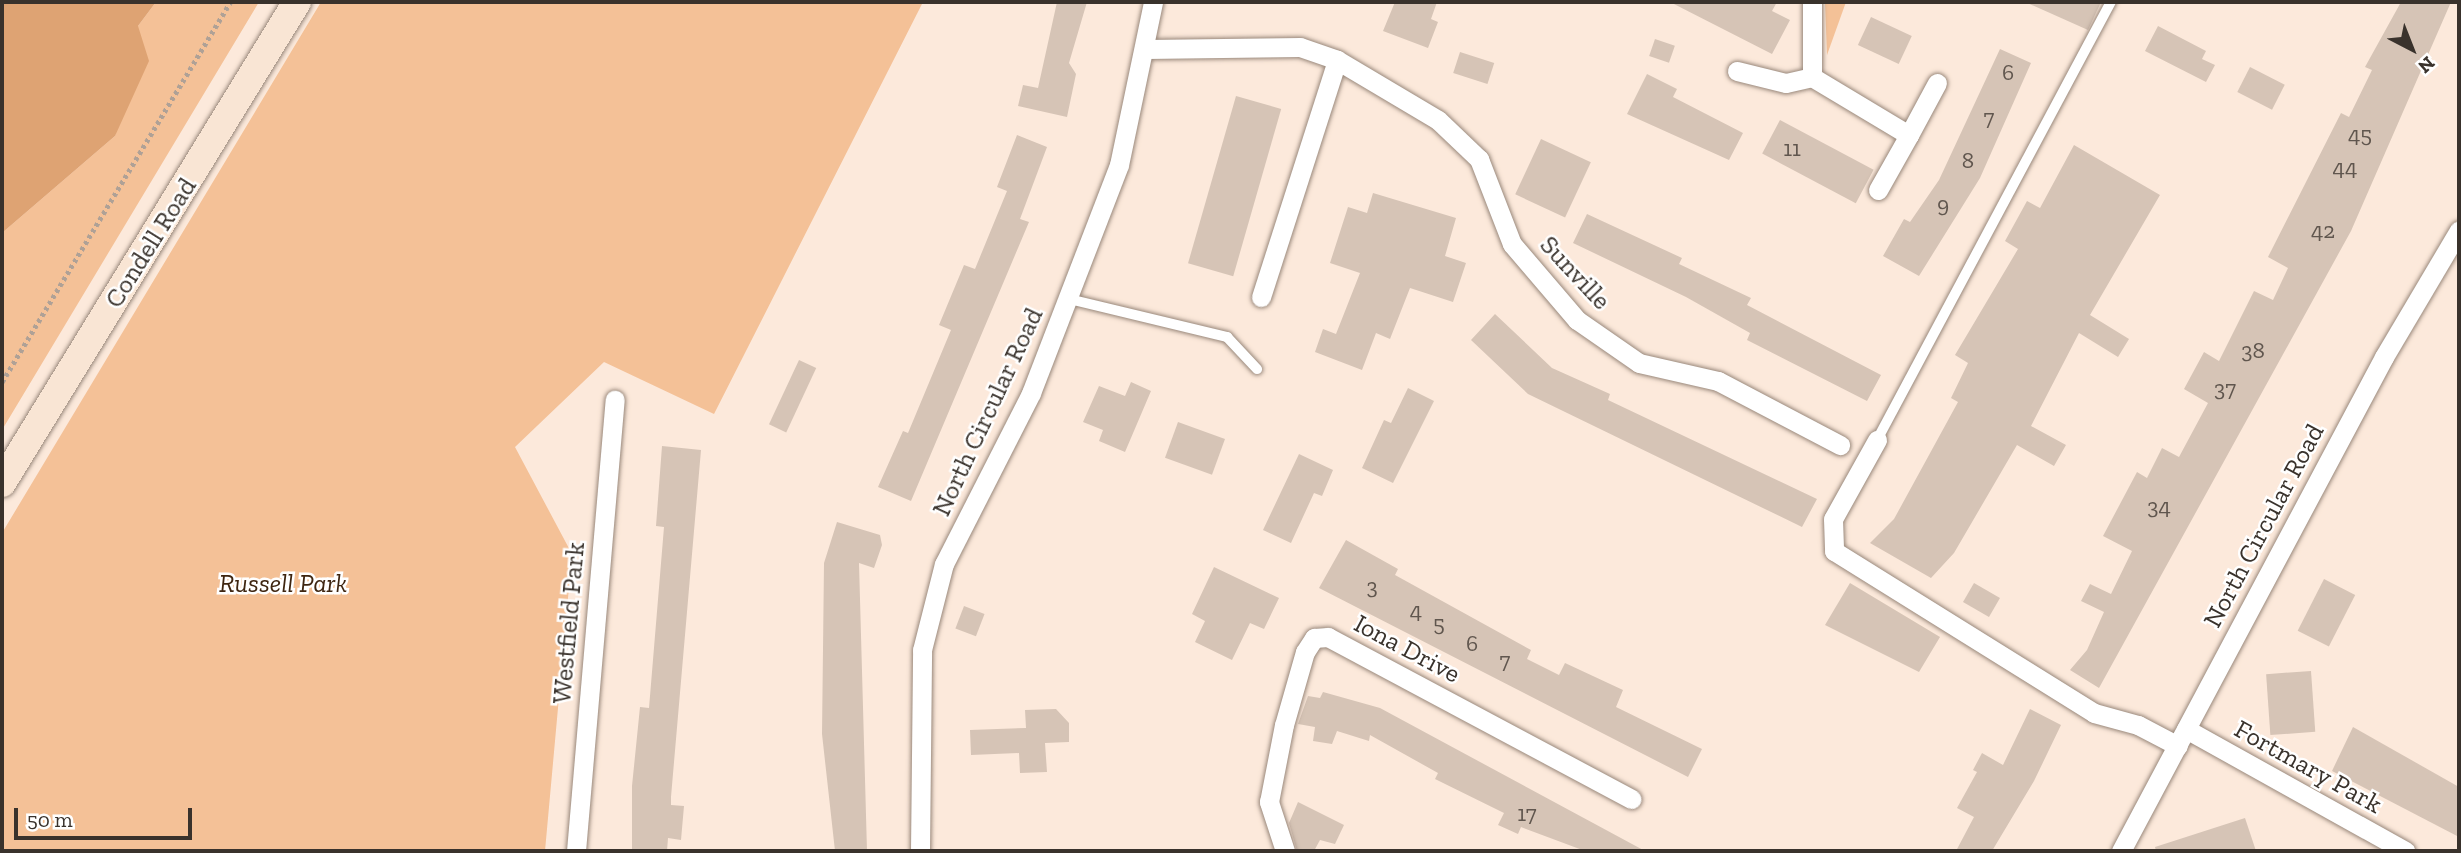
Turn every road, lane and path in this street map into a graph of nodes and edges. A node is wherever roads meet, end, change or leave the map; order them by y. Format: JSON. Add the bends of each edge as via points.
{"nodes":[{"id":1,"x":230,"y":2,"type":"edge"},
{"id":2,"x":297,"y":2,"type":"edge"},
{"id":3,"x":1153,"y":2,"type":"edge"},
{"id":4,"x":1812,"y":2,"type":"edge"},
{"id":5,"x":2111,"y":2,"type":"edge"},
{"id":6,"x":1146,"y":49,"type":"junction"},
{"id":7,"x":1337,"y":60,"type":"junction"},
{"id":8,"x":1737,"y":71,"type":"dead end"},
{"id":9,"x":1812,"y":77,"type":"junction"},
{"id":10,"x":1937,"y":83,"type":"dead end"},
{"id":11,"x":1909,"y":135,"type":"junction"},
{"id":12,"x":1878,"y":190,"type":"dead end"},
{"id":13,"x":2459,"y":230,"type":"edge"},
{"id":14,"x":1261,"y":297,"type":"dead end"},
{"id":15,"x":1069,"y":299,"type":"junction"},
{"id":16,"x":1257,"y":369,"type":"dead end"},
{"id":17,"x":2,"y":382,"type":"edge"},
{"id":18,"x":615,"y":400,"type":"dead end"},
{"id":19,"x":1877,"y":440,"type":"joint"},
{"id":20,"x":1840,"y":445,"type":"dead end"},
{"id":21,"x":2,"y":483,"type":"edge"},
{"id":22,"x":2182,"y":738,"type":"junction"},
{"id":23,"x":1632,"y":799,"type":"dead end"},
{"id":24,"x":576,"y":851,"type":"edge"},
{"id":25,"x":920,"y":851,"type":"edge"},
{"id":26,"x":1285,"y":851,"type":"edge"},
{"id":27,"x":2121,"y":851,"type":"edge"},
{"id":28,"x":2405,"y":851,"type":"edge"}],
"edges":[{"from":1,"to":17,"type":"path"},
{"from":2,"to":21,"type":"main road","name":"Condell Road"},
{"from":3,"to":6,"type":"street","name":"North Circular Road"},
{"from":4,"to":9,"type":"street"},
{"from":5,"to":19,"type":"lane"},
{"from":6,"to":7,"type":"street","name":"Sunville","via":[[1300,47]]},
{"from":6,"to":15,"type":"street","name":"North Circular Road","via":[[1119,165]]},
{"from":7,"to":14,"type":"street"},
{"from":7,"to":20,"type":"street","name":"Sunville","via":[[1438,120],[1479,159],[1512,244],[1577,320],[1639,363],[1718,381]]},
{"from":8,"to":9,"type":"street","via":[[1787,83]]},
{"from":9,"to":11,"type":"street"},
{"from":10,"to":11,"type":"street"},
{"from":11,"to":12,"type":"street"},
{"from":13,"to":22,"type":"street","name":"North Circular Road","via":[[2384,357]]},
{"from":15,"to":16,"type":"lane","via":[[1227,337]]},
{"from":15,"to":25,"type":"street","name":"North Circular Road","via":[[1031,393],[941,576],[922,650]]},
{"from":18,"to":24,"type":"street","name":"Westfield Park"},
{"from":19,"to":22,"type":"street","name":"Fortmary Park","via":[[1833,519],[1834,551],[2094,713]]},
{"from":22,"to":27,"type":"street","name":"North Circular Road"},
{"from":22,"to":28,"type":"street","name":"Fortmary Park"},
{"from":23,"to":26,"type":"street","name":"Iona Drive","via":[[1328,637],[1314,638],[1305,652],[1284,725],[1269,802]]}]}
